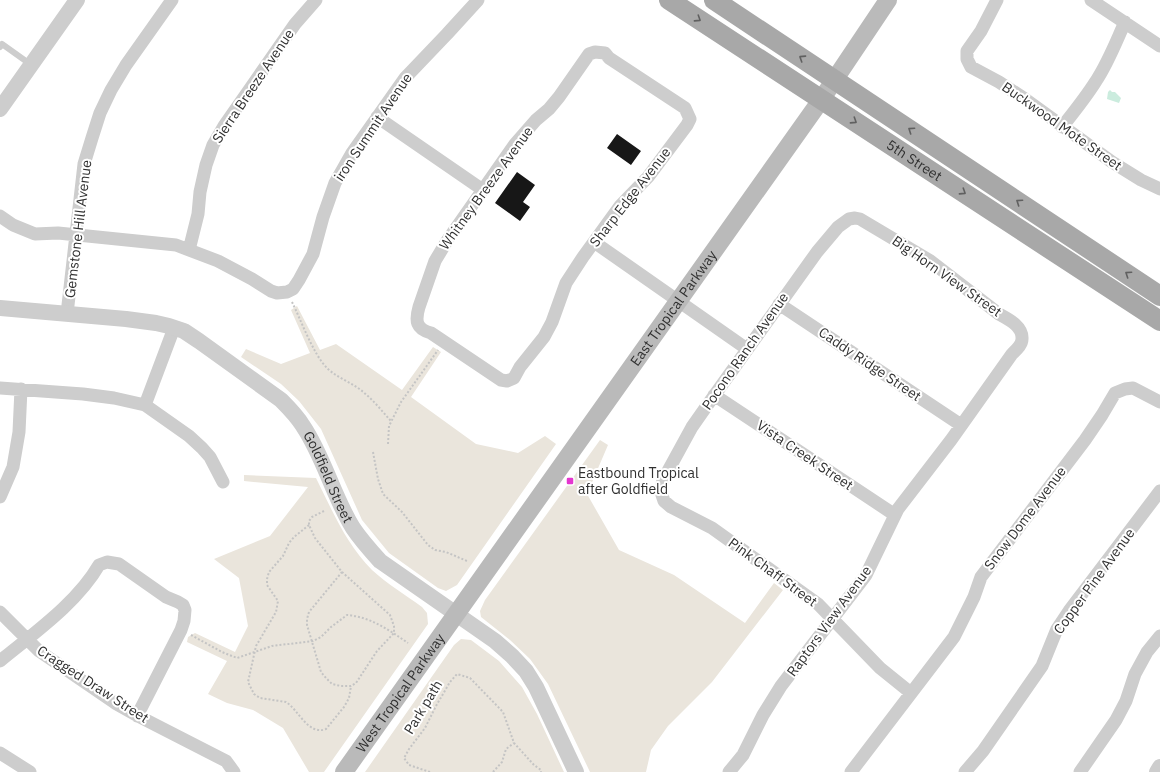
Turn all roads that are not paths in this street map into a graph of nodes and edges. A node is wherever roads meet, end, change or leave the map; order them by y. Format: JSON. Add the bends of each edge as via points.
{"nodes":[{"id":1,"x":77,"y":0,"type":"edge"},
{"id":2,"x":172,"y":0,"type":"edge"},
{"id":3,"x":316,"y":0,"type":"edge"},
{"id":4,"x":478,"y":0,"type":"edge"},
{"id":5,"x":670,"y":0,"type":"edge"},
{"id":6,"x":714,"y":0,"type":"edge"},
{"id":7,"x":888,"y":0,"type":"edge"},
{"id":8,"x":997,"y":0,"type":"edge"},
{"id":9,"x":1091,"y":0,"type":"edge"},
{"id":10,"x":1125,"y":22,"type":"junction"},
{"id":11,"x":1160,"y":46,"type":"edge"},
{"id":12,"x":0,"y":47,"type":"edge"},
{"id":13,"x":595,"y":52,"type":"joint"},
{"id":14,"x":31,"y":65,"type":"junction"},
{"id":15,"x":835,"y":79,"type":"junction"},
{"id":16,"x":821,"y":100,"type":"junction"},
{"id":17,"x":0,"y":109,"type":"edge"},
{"id":18,"x":378,"y":117,"type":"junction"},
{"id":19,"x":1062,"y":126,"type":"junction"},
{"id":20,"x":1160,"y":189,"type":"edge"},
{"id":21,"x":482,"y":190,"type":"junction"},
{"id":22,"x":0,"y":216,"type":"edge"},
{"id":23,"x":849,"y":219,"type":"joint"},
{"id":24,"x":76,"y":234,"type":"junction"},
{"id":25,"x":594,"y":242,"type":"junction"},
{"id":26,"x":189,"y":250,"type":"junction"},
{"id":27,"x":1159,"y":294,"type":"edge"},
{"id":28,"x":678,"y":302,"type":"junction"},
{"id":29,"x":779,"y":304,"type":"junction"},
{"id":30,"x":0,"y":308,"type":"edge"},
{"id":31,"x":67,"y":314,"type":"junction"},
{"id":32,"x":1153,"y":316,"type":"edge"},
{"id":33,"x":174,"y":328,"type":"junction"},
{"id":34,"x":1021,"y":332,"type":"joint"},
{"id":35,"x":444,"y":342,"type":"joint"},
{"id":36,"x":747,"y":349,"type":"junction"},
{"id":37,"x":0,"y":388,"type":"edge"},
{"id":38,"x":21,"y":389,"type":"junction"},
{"id":39,"x":714,"y":395,"type":"junction"},
{"id":40,"x":1160,"y":402,"type":"edge"},
{"id":41,"x":145,"y":405,"type":"junction"},
{"id":42,"x":961,"y":425,"type":"junction"},
{"id":43,"x":223,"y":482,"type":"dead end"},
{"id":44,"x":1160,"y":491,"type":"edge"},
{"id":45,"x":662,"y":495,"type":"joint"},
{"id":46,"x":0,"y":497,"type":"edge"},
{"id":47,"x":895,"y":515,"type":"junction"},
{"id":48,"x":0,"y":612,"type":"edge"},
{"id":49,"x":457,"y":614,"type":"junction"},
{"id":50,"x":833,"y":618,"type":"junction"},
{"id":51,"x":1160,"y":636,"type":"edge"},
{"id":52,"x":27,"y":640,"type":"junction"},
{"id":53,"x":0,"y":661,"type":"edge"},
{"id":54,"x":911,"y":693,"type":"junction"},
{"id":55,"x":137,"y":716,"type":"junction"},
{"id":56,"x":0,"y":753,"type":"edge"},
{"id":57,"x":1160,"y":767,"type":"edge"},
{"id":58,"x":30,"y":772,"type":"edge"},
{"id":59,"x":234,"y":772,"type":"edge"},
{"id":60,"x":344,"y":772,"type":"edge"},
{"id":61,"x":576,"y":772,"type":"edge"},
{"id":62,"x":729,"y":772,"type":"edge"},
{"id":63,"x":851,"y":772,"type":"edge"},
{"id":64,"x":965,"y":772,"type":"edge"},
{"id":65,"x":1080,"y":772,"type":"edge"},
{"id":66,"x":1157,"y":772,"type":"edge"}],
"edges":[{"from":1,"to":14,"type":"street"},
{"from":2,"to":24,"type":"street","name":"Gemstone Hill Avenue","via":[[126,65],[100,113],[84,164]]},
{"from":3,"to":26,"type":"street","name":"Sierra Breeze Avenue","via":[[295,24],[213,145],[206,164]]},
{"from":4,"to":18,"type":"street","name":"iron Summit Avenue","via":[[405,78]]},
{"from":5,"to":16,"type":"main road","name":"5th Street","one_way":true},
{"from":15,"to":6,"type":"main road","name":"5th Street","one_way":true},
{"from":7,"to":15,"type":"main road","name":"East Tropical Parkway"},
{"from":8,"to":19,"type":"street","name":"Buckwood Mote Street","via":[[981,31],[970,44],[967,59],[971,66],[999,82]]},
{"from":9,"to":10,"type":"street"},
{"from":10,"to":11,"type":"street"},
{"from":10,"to":19,"type":"street","via":[[1096,82]]},
{"from":12,"to":14,"type":"lane","via":[[2,44]]},
{"from":13,"to":21,"type":"street","name":"Whitney Breeze Avenue","via":[[589,54],[556,101],[515,144]]},
{"from":13,"to":25,"type":"street","name":"Sharp Edge Avenue","via":[[605,53],[685,108],[690,119],[648,177],[620,206]]},
{"from":14,"to":17,"type":"street"},
{"from":15,"to":16,"type":"main road","name":"East Tropical Parkway"},
{"from":27,"to":15,"type":"main road","name":"5th Street","one_way":true},
{"from":16,"to":28,"type":"main road","name":"East Tropical Parkway"},
{"from":16,"to":32,"type":"main road","name":"5th Street","one_way":true},
{"from":18,"to":21,"type":"street"},
{"from":18,"to":26,"type":"street","name":"iron Summit Avenue","via":[[352,153],[335,183],[313,254],[293,289],[277,293],[218,261]]},
{"from":19,"to":20,"type":"street","name":"Buckwood Mote Street","via":[[1112,162]]},
{"from":21,"to":35,"type":"street","name":"Whitney Breeze Avenue","via":[[435,261],[417,314],[419,327]]},
{"from":22,"to":24,"type":"street","via":[[12,225],[35,234]]},
{"from":23,"to":29,"type":"street","name":"Pocono Ranch Avenue","via":[[838,227],[817,252]]},
{"from":23,"to":34,"type":"street","name":"Big Horn View Street","via":[[860,219],[929,260],[1010,320]]},
{"from":24,"to":26,"type":"street","via":[[176,245]]},
{"from":24,"to":31,"type":"street","name":"Gemstone Hill Avenue"},
{"from":25,"to":28,"type":"street"},
{"from":25,"to":35,"type":"street","name":"Sharp Edge Avenue","via":[[566,283],[544,337],[514,378],[501,380]]},
{"from":27,"to":32,"type":"street"},
{"from":28,"to":36,"type":"street"},
{"from":28,"to":49,"type":"main road","name":"East Tropical Parkway"},
{"from":29,"to":36,"type":"street","name":"Pocono Ranch Avenue"},
{"from":29,"to":42,"type":"street","name":"Caddy Ridge Street"},
{"from":30,"to":31,"type":"street","name":"Goldfield Street"},
{"from":31,"to":33,"type":"street","name":"Goldfield Street","via":[[156,323]]},
{"from":33,"to":41,"type":"street"},
{"from":33,"to":49,"type":"street","name":"Goldfield Street","via":[[199,340],[281,400],[293,412],[315,447],[352,527],[365,544],[380,561]]},
{"from":34,"to":42,"type":"street","name":"Raptors View Avenue","via":[[1020,345]]},
{"from":36,"to":39,"type":"street","name":"Pocono Ranch Avenue"},
{"from":37,"to":38,"type":"street"},
{"from":38,"to":41,"type":"street","via":[[114,398]]},
{"from":38,"to":46,"type":"street","via":[[19,432],[13,467]]},
{"from":39,"to":45,"type":"street","name":"Pocono Ranch Avenue","via":[[692,427],[663,480]]},
{"from":39,"to":47,"type":"street","name":"Vista Creek Street"},
{"from":40,"to":54,"type":"street","name":"Snow Dome Avenue","via":[[1133,388],[1114,393],[1085,440],[981,576],[974,597],[954,637]]},
{"from":41,"to":43,"type":"street","via":[[202,448],[210,457]]},
{"from":42,"to":47,"type":"street","name":"Raptors View Avenue"},
{"from":44,"to":64,"type":"street","name":"Copper Pine Avenue","via":[[1069,611],[1057,629],[1042,666],[983,751]]},
{"from":45,"to":50,"type":"street","name":"Pink Chaff Street","via":[[671,507],[712,528],[794,586]]},
{"from":47,"to":50,"type":"street","name":"Raptors View Avenue","via":[[866,575]]},
{"from":48,"to":52,"type":"street","name":"Cragged Draw Street"},
{"from":49,"to":60,"type":"main road","name":"West Tropical Parkway"},
{"from":49,"to":61,"type":"street","name":"Goldfield Street","via":[[495,641],[526,671]]},
{"from":50,"to":54,"type":"street","name":"Pink Chaff Street","via":[[880,668]]},
{"from":50,"to":62,"type":"street","name":"Raptors View Avenue","via":[[774,696],[743,755]]},
{"from":51,"to":65,"type":"street","via":[[1147,652],[1135,674],[1116,720]]},
{"from":52,"to":53,"type":"street"},
{"from":52,"to":55,"type":"street","name":"Cragged Draw Street","via":[[76,677]]},
{"from":52,"to":55,"type":"street","via":[[73,600],[99,565],[107,562],[119,564],[166,597],[183,605],[184,621]]},
{"from":54,"to":63,"type":"street","name":"Snow Dome Avenue"},
{"from":55,"to":59,"type":"street","name":"Cragged Draw Street","via":[[226,761]]},
{"from":56,"to":58,"type":"street"},
{"from":57,"to":66,"type":"street"}]}
